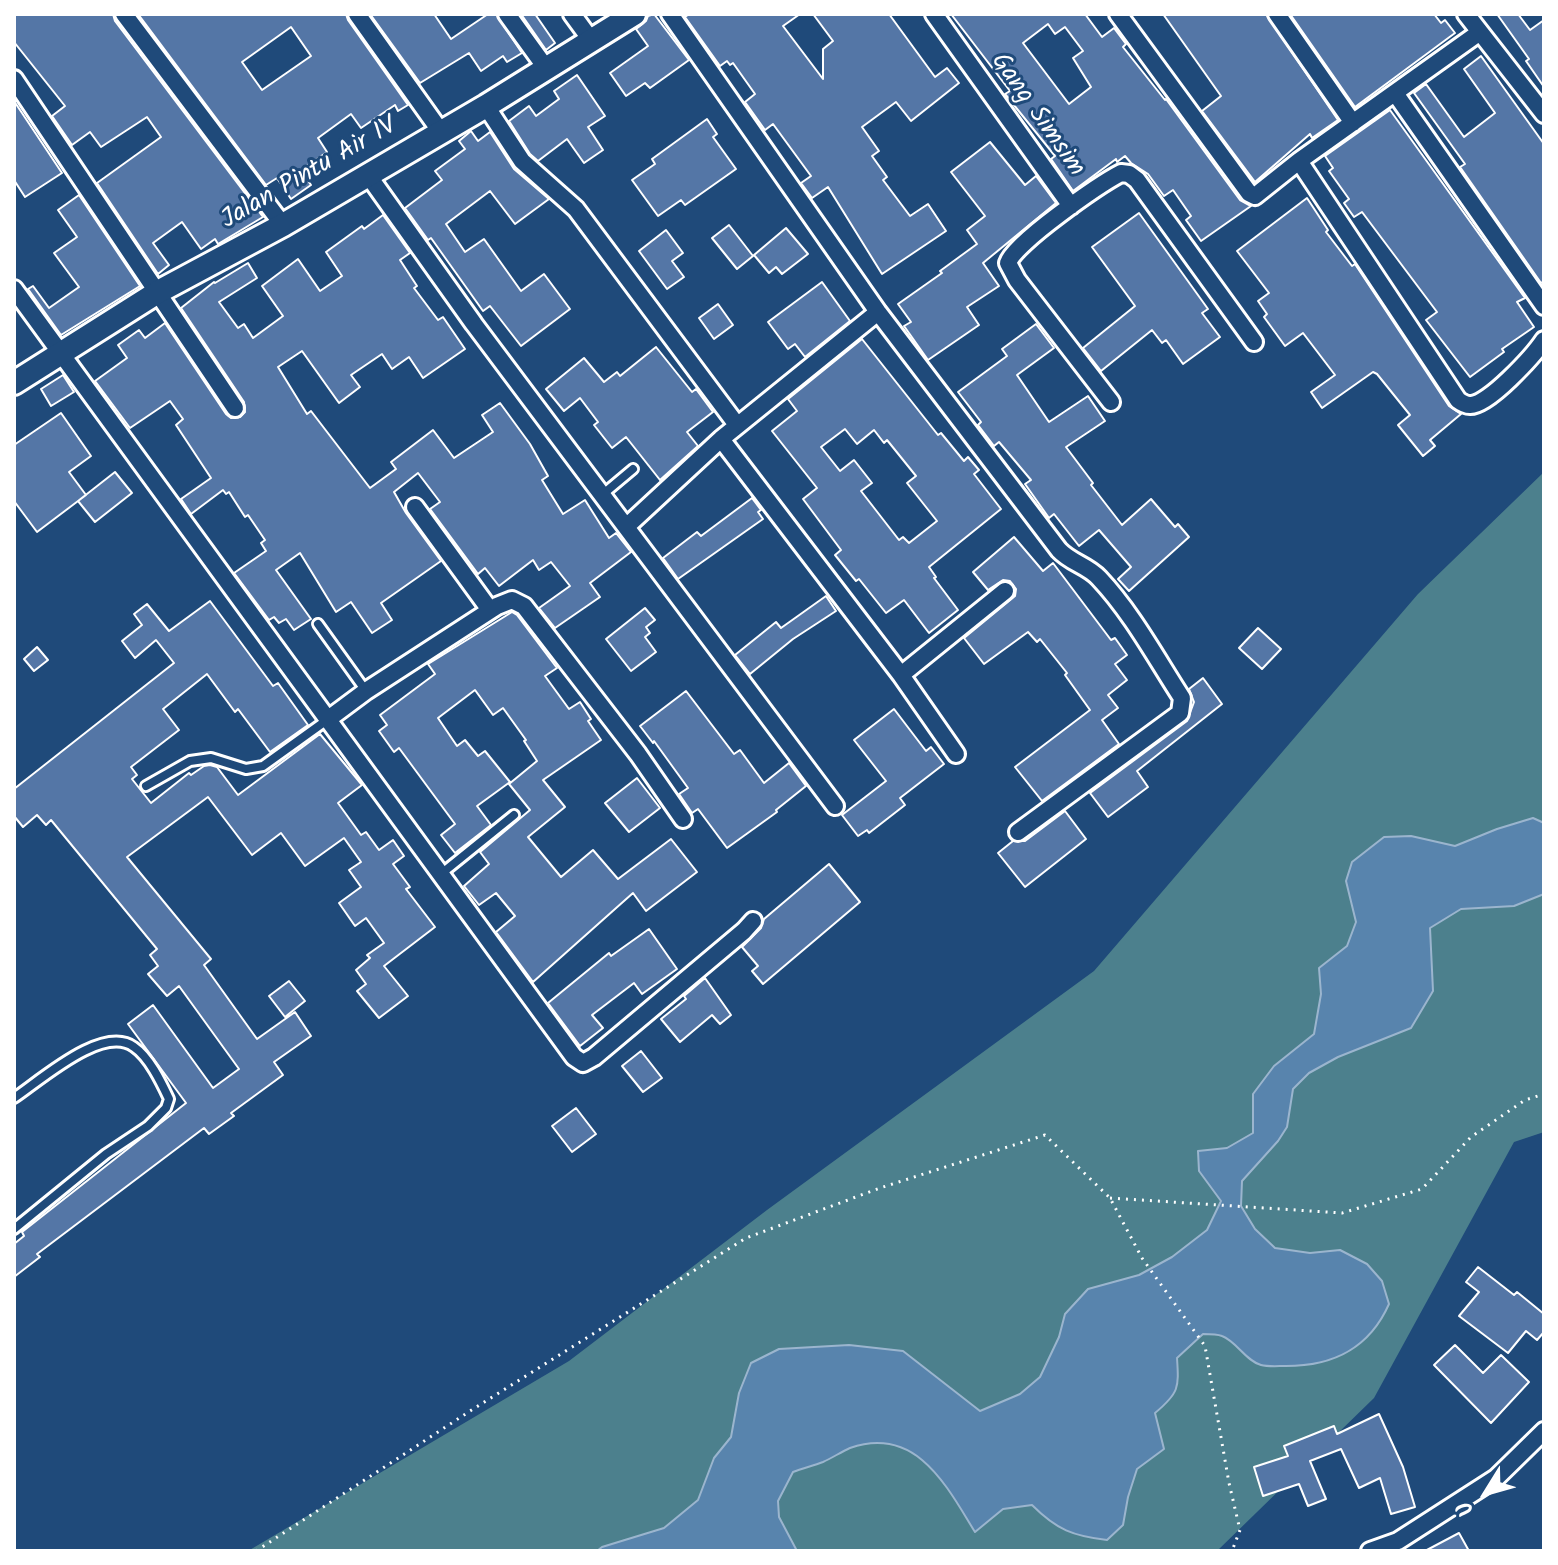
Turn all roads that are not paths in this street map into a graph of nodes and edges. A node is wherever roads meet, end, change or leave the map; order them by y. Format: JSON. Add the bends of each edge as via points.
{"nodes":[{"id":1,"x":124,"y":14,"type":"edge"},
{"id":2,"x":357,"y":14,"type":"edge"},
{"id":3,"x":507,"y":14,"type":"edge"},
{"id":4,"x":572,"y":14,"type":"edge"},
{"id":5,"x":634,"y":14,"type":"edge"},
{"id":6,"x":670,"y":14,"type":"edge"},
{"id":7,"x":934,"y":14,"type":"edge"},
{"id":8,"x":1118,"y":14,"type":"edge"},
{"id":9,"x":1277,"y":14,"type":"edge"},
{"id":10,"x":1466,"y":14,"type":"edge"},
{"id":11,"x":1480,"y":32,"type":"junction"},
{"id":12,"x":591,"y":40,"type":"junction"},
{"id":13,"x":546,"y":68,"type":"junction"},
{"id":14,"x":14,"y":79,"type":"edge"},
{"id":15,"x":1395,"y":93,"type":"junction"},
{"id":16,"x":486,"y":106,"type":"junction"},
{"id":17,"x":1544,"y":114,"type":"edge"},
{"id":18,"x":1353,"y":123,"type":"junction"},
{"id":19,"x":441,"y":132,"type":"junction"},
{"id":20,"x":1299,"y":161,"type":"junction"},
{"id":21,"x":368,"y":175,"type":"junction"},
{"id":22,"x":1071,"y":206,"type":"junction"},
{"id":23,"x":283,"y":225,"type":"junction"},
{"id":24,"x":14,"y":289,"type":"edge"},
{"id":25,"x":158,"y":292,"type":"junction"},
{"id":26,"x":1544,"y":306,"type":"edge"},
{"id":27,"x":878,"y":312,"type":"junction"},
{"id":28,"x":1544,"y":340,"type":"edge"},
{"id":29,"x":1254,"y":342,"type":"dead end"},
{"id":30,"x":60,"y":354,"type":"junction"},
{"id":31,"x":14,"y":383,"type":"edge"},
{"id":32,"x":1111,"y":402,"type":"dead end"},
{"id":33,"x":235,"y":408,"type":"dead end"},
{"id":34,"x":737,"y":425,"type":"junction"},
{"id":35,"x":721,"y":439,"type":"junction"},
{"id":36,"x":633,"y":469,"type":"dead end"},
{"id":37,"x":601,"y":495,"type":"junction"},
{"id":38,"x":415,"y":507,"type":"dead end"},
{"id":39,"x":626,"y":527,"type":"junction"},
{"id":40,"x":1005,"y":591,"type":"dead end"},
{"id":41,"x":490,"y":610,"type":"junction"},
{"id":42,"x":318,"y":624,"type":"dead end"},
{"id":43,"x":901,"y":675,"type":"junction"},
{"id":44,"x":366,"y":691,"type":"junction"},
{"id":45,"x":327,"y":720,"type":"junction"},
{"id":46,"x":956,"y":754,"type":"dead end"},
{"id":47,"x":146,"y":786,"type":"dead end"},
{"id":48,"x":835,"y":806,"type":"dead end"},
{"id":49,"x":514,"y":815,"type":"dead end"},
{"id":50,"x":683,"y":819,"type":"dead end"},
{"id":51,"x":1018,"y":832,"type":"dead end"},
{"id":52,"x":441,"y":874,"type":"junction"},
{"id":53,"x":753,"y":921,"type":"dead end"},
{"id":54,"x":14,"y":1098,"type":"edge"},
{"id":55,"x":14,"y":1229,"type":"edge"},
{"id":56,"x":1544,"y":1431,"type":"edge"},
{"id":57,"x":1370,"y":1551,"type":"edge"}],
"edges":[{"from":1,"to":23,"type":"street"},
{"from":2,"to":19,"type":"street"},
{"from":3,"to":13,"type":"street"},
{"from":4,"to":12,"type":"street"},
{"from":5,"to":12,"type":"main road","name":"Jalan Pintu Air IV"},
{"from":6,"to":27,"type":"street"},
{"from":7,"to":22,"type":"street","name":"Gang Simsim"},
{"from":8,"to":20,"type":"street","via":[[1249,193],[1255,196]]},
{"from":9,"to":18,"type":"street"},
{"from":10,"to":11,"type":"street"},
{"from":11,"to":15,"type":"street"},
{"from":11,"to":17,"type":"street"},
{"from":12,"to":13,"type":"main road","name":"Jalan Pintu Air IV"},
{"from":13,"to":16,"type":"main road","name":"Jalan Pintu Air IV"},
{"from":14,"to":25,"type":"street"},
{"from":15,"to":18,"type":"street"},
{"from":15,"to":26,"type":"street"},
{"from":16,"to":19,"type":"main road","name":"Jalan Pintu Air IV"},
{"from":16,"to":34,"type":"street","via":[[522,161],[576,209]]},
{"from":18,"to":20,"type":"street"},
{"from":19,"to":21,"type":"main road","name":"Jalan Pintu Air IV"},
{"from":20,"to":28,"type":"street","via":[[1463,404],[1486,400]]},
{"from":21,"to":23,"type":"main road","name":"Jalan Pintu Air IV"},
{"from":21,"to":37,"type":"street"},
{"from":22,"to":29,"type":"street","via":[[1121,173],[1129,174]]},
{"from":22,"to":32,"type":"street","via":[[1014,251],[1008,263]]},
{"from":23,"to":25,"type":"main road","name":"Jalan Pintu Air IV"},
{"from":24,"to":30,"type":"street"},
{"from":25,"to":30,"type":"main road","name":"Jalan Pintu Air IV"},
{"from":25,"to":33,"type":"street"},
{"from":27,"to":34,"type":"street"},
{"from":27,"to":51,"type":"street","via":[[1059,550],[1090,569],[1112,593],[1182,698],[1180,713]]},
{"from":30,"to":31,"type":"main road","name":"Jalan Pintu Air IV"},
{"from":30,"to":45,"type":"street"},
{"from":34,"to":35,"type":"street"},
{"from":35,"to":39,"type":"street"},
{"from":35,"to":43,"type":"street"},
{"from":36,"to":37,"type":"lane"},
{"from":37,"to":39,"type":"street"},
{"from":38,"to":41,"type":"street"},
{"from":39,"to":48,"type":"street"},
{"from":40,"to":43,"type":"street"},
{"from":41,"to":44,"type":"street"},
{"from":41,"to":50,"type":"street","via":[[512,600],[524,606]]},
{"from":42,"to":44,"type":"lane"},
{"from":43,"to":46,"type":"street"},
{"from":44,"to":45,"type":"street"},
{"from":45,"to":47,"type":"lane","via":[[263,766],[246,769],[211,758],[190,761]]},
{"from":45,"to":52,"type":"street"},
{"from":49,"to":52,"type":"lane"},
{"from":52,"to":53,"type":"street","via":[[583,1063]]},
{"from":54,"to":55,"type":"lane","via":[[95,1044],[114,1039],[134,1046],[169,1099],[148,1126]]},
{"from":56,"to":57,"type":"street","via":[[1496,1478],[1398,1541]]}]}
